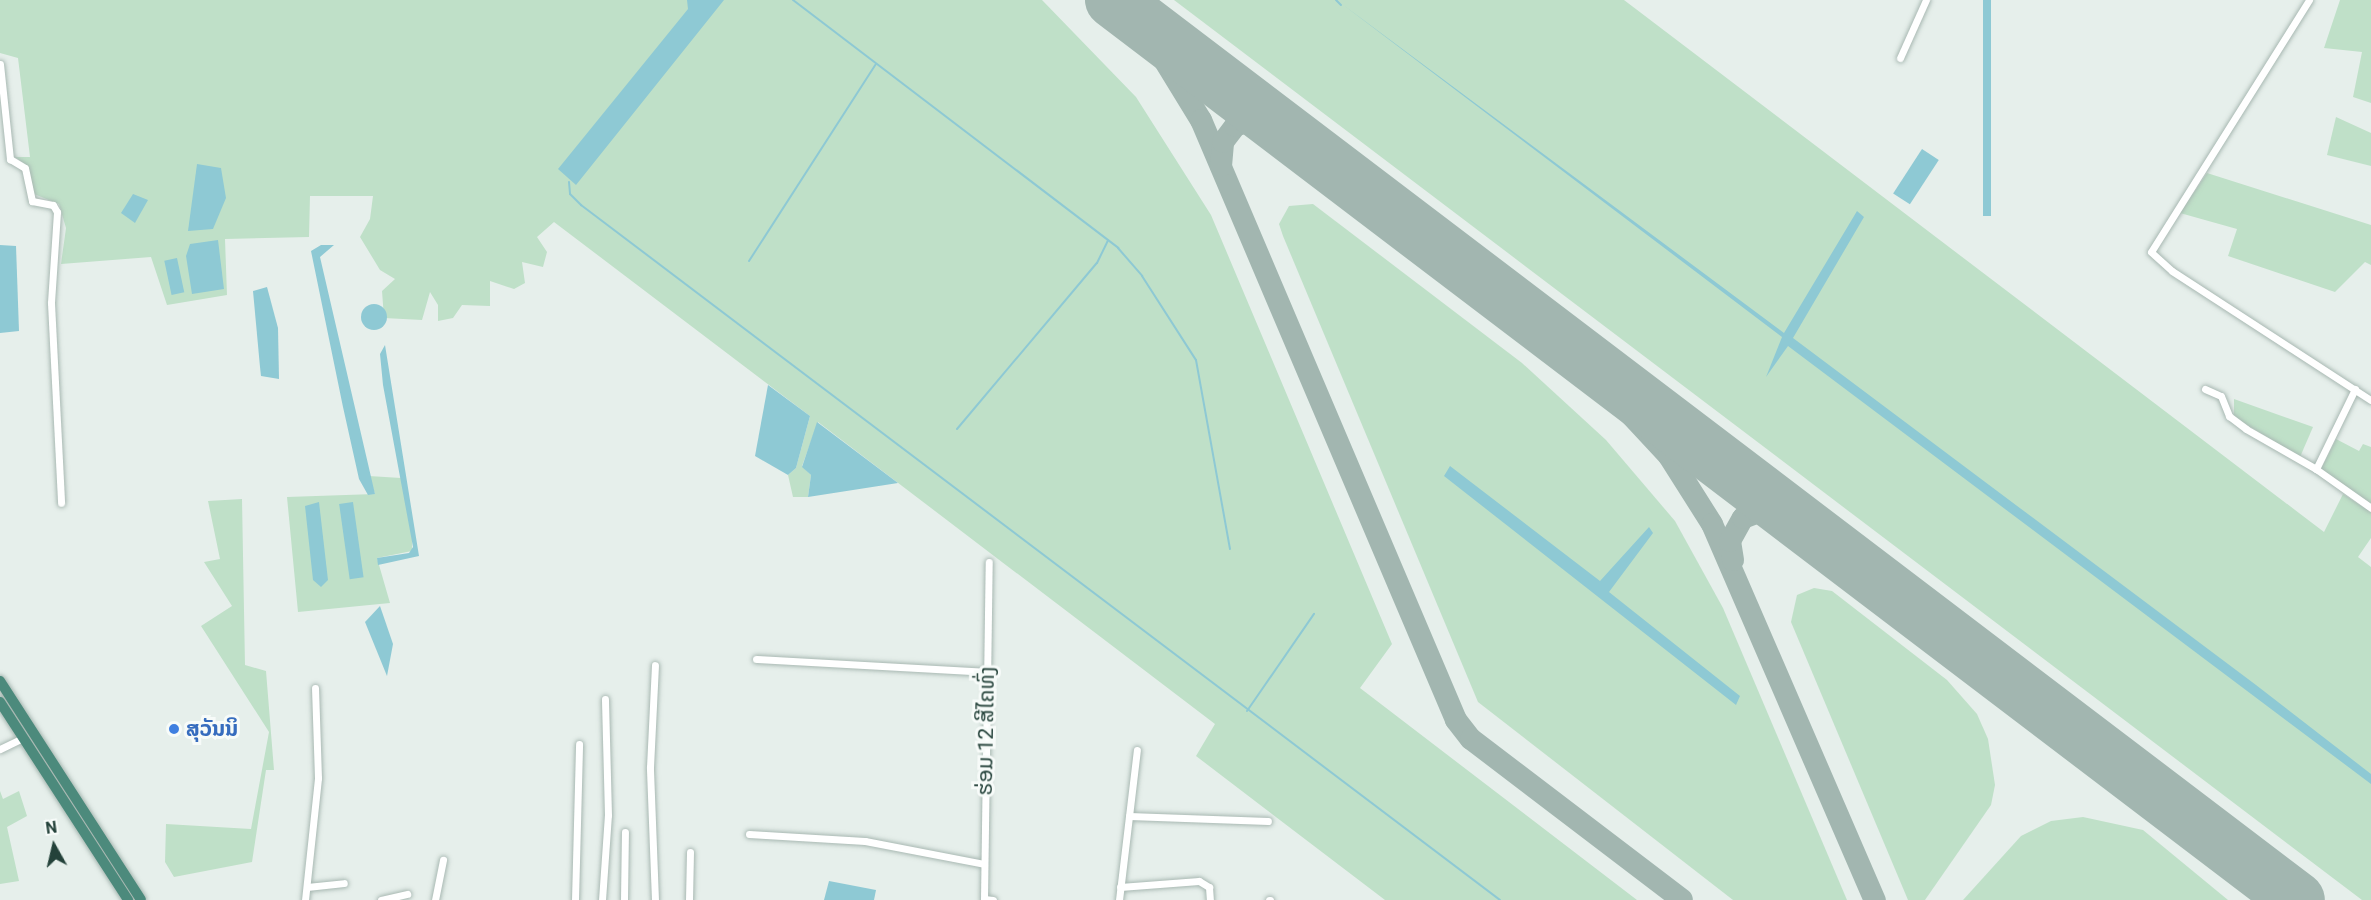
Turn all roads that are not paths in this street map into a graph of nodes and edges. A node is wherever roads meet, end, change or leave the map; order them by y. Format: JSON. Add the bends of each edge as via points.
{"nodes":[{"id":1,"x":1926,"y":0,"type":"edge"},
{"id":2,"x":2309,"y":0,"type":"edge"},
{"id":3,"x":1900,"y":58,"type":"dead end"},
{"id":4,"x":0,"y":64,"type":"edge"},
{"id":5,"x":2205,"y":389,"type":"dead end"},
{"id":6,"x":2355,"y":389,"type":"junction"},
{"id":7,"x":2371,"y":400,"type":"edge"},
{"id":8,"x":2316,"y":470,"type":"junction"},
{"id":9,"x":61,"y":503,"type":"dead end"},
{"id":10,"x":2371,"y":508,"type":"edge"},
{"id":11,"x":989,"y":562,"type":"dead end"},
{"id":12,"x":756,"y":659,"type":"dead end"},
{"id":13,"x":655,"y":665,"type":"dead end"},
{"id":14,"x":986,"y":672,"type":"junction"},
{"id":15,"x":0,"y":681,"type":"edge"},
{"id":16,"x":315,"y":688,"type":"dead end"},
{"id":17,"x":605,"y":699,"type":"dead end"},
{"id":18,"x":0,"y":702,"type":"edge"},
{"id":19,"x":23,"y":738,"type":"junction"},
{"id":20,"x":579,"y":744,"type":"dead end"},
{"id":21,"x":0,"y":749,"type":"edge"},
{"id":22,"x":1137,"y":750,"type":"dead end"},
{"id":23,"x":1129,"y":816,"type":"junction"},
{"id":24,"x":1268,"y":821,"type":"dead end"},
{"id":25,"x":625,"y":832,"type":"dead end"},
{"id":26,"x":749,"y":834,"type":"dead end"},
{"id":27,"x":690,"y":852,"type":"dead end"},
{"id":28,"x":443,"y":860,"type":"dead end"},
{"id":29,"x":984,"y":864,"type":"junction"},
{"id":30,"x":344,"y":883,"type":"dead end"},
{"id":31,"x":307,"y":887,"type":"junction"},
{"id":32,"x":1120,"y":887,"type":"junction"},
{"id":33,"x":407,"y":894,"type":"dead end"},
{"id":34,"x":984,"y":899,"type":"edge"},
{"id":35,"x":128,"y":900,"type":"edge"},
{"id":36,"x":141,"y":900,"type":"edge"},
{"id":37,"x":305,"y":900,"type":"edge"},
{"id":38,"x":381,"y":900,"type":"edge"},
{"id":39,"x":435,"y":900,"type":"edge"},
{"id":40,"x":575,"y":900,"type":"edge"},
{"id":41,"x":602,"y":900,"type":"edge"},
{"id":42,"x":624,"y":900,"type":"edge"},
{"id":43,"x":655,"y":900,"type":"edge"},
{"id":44,"x":689,"y":900,"type":"edge"},
{"id":45,"x":993,"y":900,"type":"edge"},
{"id":46,"x":1119,"y":900,"type":"edge"},
{"id":47,"x":1210,"y":900,"type":"edge"}],
"edges":[{"from":1,"to":3,"type":"street"},
{"from":2,"to":6,"type":"street","via":[[2151,252],[2172,272]]},
{"from":4,"to":9,"type":"street","via":[[10,159],[25,168],[32,201],[53,205],[57,212],[51,303]]},
{"from":5,"to":8,"type":"street","via":[[2222,396],[2229,416],[2246,429]]},
{"from":6,"to":7,"type":"street"},
{"from":6,"to":8,"type":"street"},
{"from":8,"to":10,"type":"street"},
{"from":11,"to":14,"type":"street","name":"ຮ່ອມ 12 ສີໄຄທົ່ງ"},
{"from":12,"to":14,"type":"street"},
{"from":13,"to":43,"type":"street","via":[[650,767]]},
{"from":14,"to":29,"type":"street","name":"ຮ່ອມ 12 ສີໄຄທົ່ງ"},
{"from":15,"to":36,"type":"highway"},
{"from":16,"to":31,"type":"street","via":[[318,778]]},
{"from":17,"to":41,"type":"street","via":[[608,815]]},
{"from":18,"to":19,"type":"highway"},
{"from":19,"to":21,"type":"street"},
{"from":19,"to":35,"type":"highway"},
{"from":20,"to":40,"type":"street"},
{"from":22,"to":23,"type":"street"},
{"from":23,"to":24,"type":"street"},
{"from":23,"to":32,"type":"street"},
{"from":25,"to":42,"type":"street"},
{"from":26,"to":29,"type":"street","via":[[846,839]]},
{"from":27,"to":44,"type":"street"},
{"from":28,"to":39,"type":"street"},
{"from":29,"to":34,"type":"street","name":"ຮ່ອມ 12 ສີໄຄທົ່ງ"},
{"from":30,"to":31,"type":"street"},
{"from":31,"to":37,"type":"street"},
{"from":32,"to":46,"type":"street"},
{"from":32,"to":47,"type":"street","via":[[1199,881],[1209,887]]},
{"from":33,"to":38,"type":"street"},
{"from":34,"to":45,"type":"street"}]}
